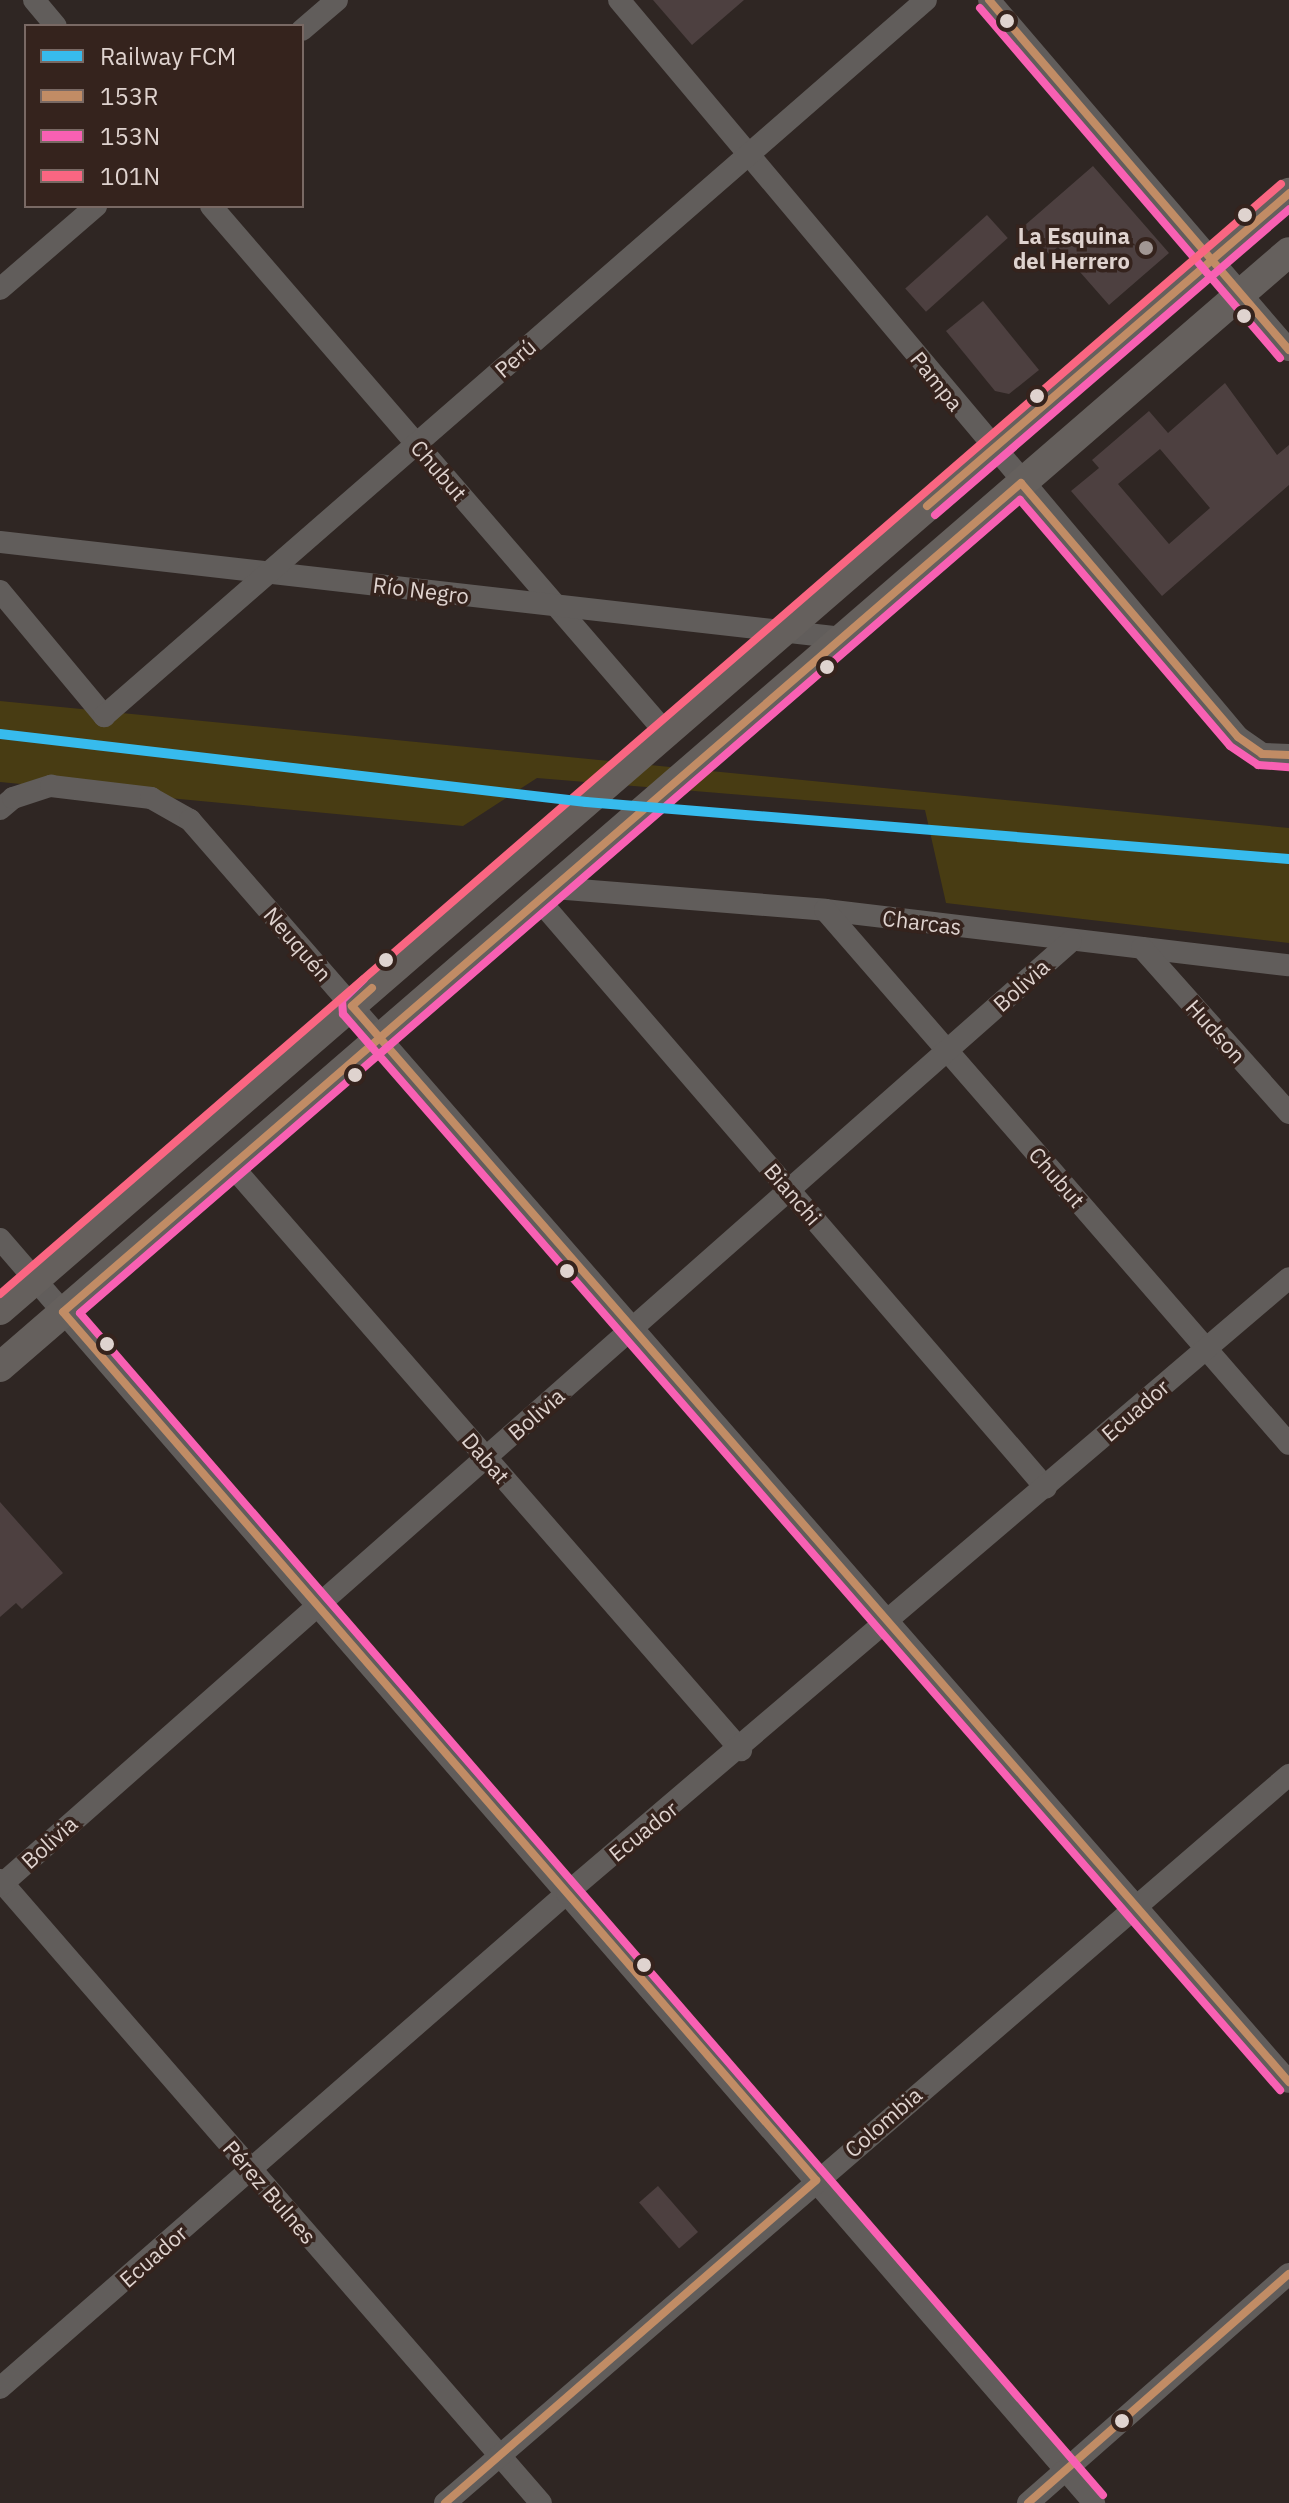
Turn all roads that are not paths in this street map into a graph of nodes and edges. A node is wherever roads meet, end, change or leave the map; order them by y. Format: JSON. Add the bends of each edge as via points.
{"nodes":[{"id":1,"x":34,"y":0,"type":"edge"},
{"id":2,"x":337,"y":0,"type":"edge"},
{"id":3,"x":619,"y":0,"type":"edge"},
{"id":4,"x":926,"y":0,"type":"edge"},
{"id":5,"x":989,"y":0,"type":"edge"},
{"id":6,"x":54,"y":24,"type":"edge"},
{"id":7,"x":304,"y":28,"type":"edge"},
{"id":8,"x":752,"y":152,"type":"junction"},
{"id":9,"x":1289,"y":193,"type":"edge"},
{"id":10,"x":94,"y":208,"type":"edge"},
{"id":11,"x":213,"y":208,"type":"edge"},
{"id":12,"x":1289,"y":252,"type":"edge"},
{"id":13,"x":1211,"y":260,"type":"junction"},
{"id":14,"x":0,"y":289,"type":"edge"},
{"id":15,"x":1240,"y":294,"type":"junction"},
{"id":16,"x":1289,"y":350,"type":"edge"},
{"id":17,"x":417,"y":444,"type":"junction"},
{"id":18,"x":992,"y":450,"type":"junction"},
{"id":19,"x":1021,"y":483,"type":"junction"},
{"id":20,"x":0,"y":542,"type":"edge"},
{"id":21,"x":272,"y":571,"type":"junction"},
{"id":22,"x":0,"y":591,"type":"edge"},
{"id":23,"x":558,"y":608,"type":"junction"},
{"id":24,"x":780,"y":631,"type":"junction"},
{"id":25,"x":843,"y":638,"type":"junction"},
{"id":26,"x":666,"y":733,"type":"junction"},
{"id":27,"x":1289,"y":755,"type":"edge"},
{"id":28,"x":6,"y":803,"type":"edge"},
{"id":29,"x":546,"y":894,"type":"junction"},
{"id":30,"x":825,"y":910,"type":"junction"},
{"id":31,"x":1071,"y":941,"type":"junction"},
{"id":32,"x":1142,"y":948,"type":"junction"},
{"id":33,"x":1289,"y":965,"type":"edge"},
{"id":34,"x":352,"y":1006,"type":"junction"},
{"id":35,"x":380,"y":1038,"type":"junction"},
{"id":36,"x":948,"y":1051,"type":"junction"},
{"id":37,"x":1289,"y":1113,"type":"edge"},
{"id":38,"x":232,"y":1166,"type":"junction"},
{"id":39,"x":789,"y":1190,"type":"junction"},
{"id":40,"x":0,"y":1239,"type":"edge"},
{"id":41,"x":1289,"y":1278,"type":"edge"},
{"id":42,"x":35,"y":1279,"type":"junction"},
{"id":43,"x":0,"y":1310,"type":"edge"},
{"id":44,"x":63,"y":1312,"type":"junction"},
{"id":45,"x":633,"y":1328,"type":"junction"},
{"id":46,"x":1207,"y":1349,"type":"junction"},
{"id":47,"x":0,"y":1367,"type":"edge"},
{"id":48,"x":1289,"y":1444,"type":"edge"},
{"id":49,"x":486,"y":1458,"type":"junction"},
{"id":50,"x":1046,"y":1488,"type":"junction"},
{"id":51,"x":315,"y":1603,"type":"junction"},
{"id":52,"x":889,"y":1623,"type":"junction"},
{"id":53,"x":741,"y":1750,"type":"junction"},
{"id":54,"x":1289,"y":1775,"type":"edge"},
{"id":55,"x":1,"y":1883,"type":"edge"},
{"id":56,"x":567,"y":1893,"type":"junction"},
{"id":57,"x":1136,"y":1906,"type":"junction"},
{"id":58,"x":1289,"y":2082,"type":"edge"},
{"id":59,"x":252,"y":2171,"type":"junction"},
{"id":60,"x":816,"y":2180,"type":"junction"},
{"id":61,"x":1289,"y":2274,"type":"edge"},
{"id":62,"x":0,"y":2388,"type":"edge"},
{"id":63,"x":500,"y":2455,"type":"junction"},
{"id":64,"x":1065,"y":2470,"type":"junction"},
{"id":65,"x":445,"y":2503,"type":"edge"},
{"id":66,"x":541,"y":2503,"type":"edge"},
{"id":67,"x":1028,"y":2503,"type":"edge"},
{"id":68,"x":1094,"y":2503,"type":"edge"}],
"edges":[{"from":1,"to":6,"type":"street"},
{"from":2,"to":7,"type":"street"},
{"from":3,"to":8,"type":"street","name":"Pampa"},
{"from":4,"to":8,"type":"street","name":"Perú"},
{"from":5,"to":13,"type":"street"},
{"from":8,"to":17,"type":"street","name":"Perú"},
{"from":8,"to":18,"type":"street","name":"Pampa"},
{"from":9,"to":13,"type":"main road"},
{"from":10,"to":14,"type":"street"},
{"from":11,"to":17,"type":"street","name":"Chubut"},
{"from":12,"to":15,"type":"main road"},
{"from":13,"to":15,"type":"street"},
{"from":13,"to":18,"type":"main road"},
{"from":15,"to":16,"type":"street"},
{"from":15,"to":19,"type":"main road"},
{"from":17,"to":21,"type":"street","name":"Perú"},
{"from":17,"to":23,"type":"street","name":"Chubut"},
{"from":18,"to":19,"type":"street","name":"Pampa"},
{"from":18,"to":24,"type":"main road"},
{"from":19,"to":25,"type":"main road"},
{"from":19,"to":27,"type":"street","name":"Pampa","via":[[1238,737],[1262,754]]},
{"from":20,"to":21,"type":"street","name":"Río Negro"},
{"from":21,"to":22,"type":"street","name":"Perú","via":[[104,716]]},
{"from":21,"to":23,"type":"street","name":"Río Negro"},
{"from":23,"to":24,"type":"street","name":"Río Negro"},
{"from":23,"to":26,"type":"street","name":"Chubut"},
{"from":24,"to":25,"type":"street","name":"Río Negro"},
{"from":24,"to":26,"type":"main road"},
{"from":25,"to":29,"type":"main road"},
{"from":26,"to":34,"type":"main road"},
{"from":28,"to":34,"type":"street","name":"Neuquén","via":[[51,786],[151,798],[190,820]]},
{"from":29,"to":30,"type":"street","name":"Charcas"},
{"from":29,"to":35,"type":"main road"},
{"from":29,"to":39,"type":"street","name":"Bianchi"},
{"from":30,"to":31,"type":"street","name":"Charcas"},
{"from":30,"to":36,"type":"street","name":"Chubut"},
{"from":31,"to":32,"type":"street","name":"Charcas"},
{"from":31,"to":36,"type":"street","name":"Bolivia"},
{"from":32,"to":33,"type":"street","name":"Charcas"},
{"from":32,"to":37,"type":"street","name":"Hudson"},
{"from":34,"to":35,"type":"street","name":"Neuquén"},
{"from":34,"to":42,"type":"main road"},
{"from":35,"to":38,"type":"main road"},
{"from":35,"to":45,"type":"street","name":"Neuquén"},
{"from":36,"to":39,"type":"street","name":"Bolivia"},
{"from":36,"to":46,"type":"street","name":"Chubut"},
{"from":38,"to":44,"type":"main road"},
{"from":38,"to":49,"type":"street","name":"Dabat"},
{"from":39,"to":45,"type":"street","name":"Bolivia"},
{"from":39,"to":50,"type":"street","name":"Bianchi"},
{"from":40,"to":42,"type":"street"},
{"from":41,"to":46,"type":"street","name":"Ecuador"},
{"from":42,"to":43,"type":"main road"},
{"from":42,"to":44,"type":"street"},
{"from":44,"to":47,"type":"main road"},
{"from":44,"to":51,"type":"street"},
{"from":45,"to":49,"type":"street","name":"Bolivia"},
{"from":45,"to":52,"type":"street","name":"Neuquén"},
{"from":46,"to":48,"type":"street","name":"Chubut"},
{"from":46,"to":50,"type":"street","name":"Ecuador"},
{"from":49,"to":51,"type":"street","name":"Bolivia"},
{"from":49,"to":53,"type":"street","name":"Dabat"},
{"from":50,"to":52,"type":"street","name":"Ecuador"},
{"from":51,"to":55,"type":"street","name":"Bolivia"},
{"from":51,"to":56,"type":"street"},
{"from":52,"to":53,"type":"street","name":"Ecuador"},
{"from":52,"to":57,"type":"street","name":"Neuquén"},
{"from":53,"to":56,"type":"street","name":"Ecuador"},
{"from":54,"to":57,"type":"street","name":"Colombia"},
{"from":55,"to":59,"type":"street","name":"Pérez Bulnes"},
{"from":56,"to":59,"type":"street","name":"Ecuador"},
{"from":56,"to":60,"type":"street"},
{"from":57,"to":58,"type":"street","name":"Neuquén"},
{"from":57,"to":60,"type":"street","name":"Colombia"},
{"from":59,"to":62,"type":"street","name":"Ecuador"},
{"from":59,"to":63,"type":"street","name":"Pérez Bulnes"},
{"from":60,"to":63,"type":"street","name":"Colombia"},
{"from":60,"to":64,"type":"street"},
{"from":61,"to":64,"type":"street"},
{"from":63,"to":65,"type":"street","name":"Colombia"},
{"from":63,"to":66,"type":"street","name":"Pérez Bulnes"},
{"from":64,"to":67,"type":"street"},
{"from":64,"to":68,"type":"street"}]}
